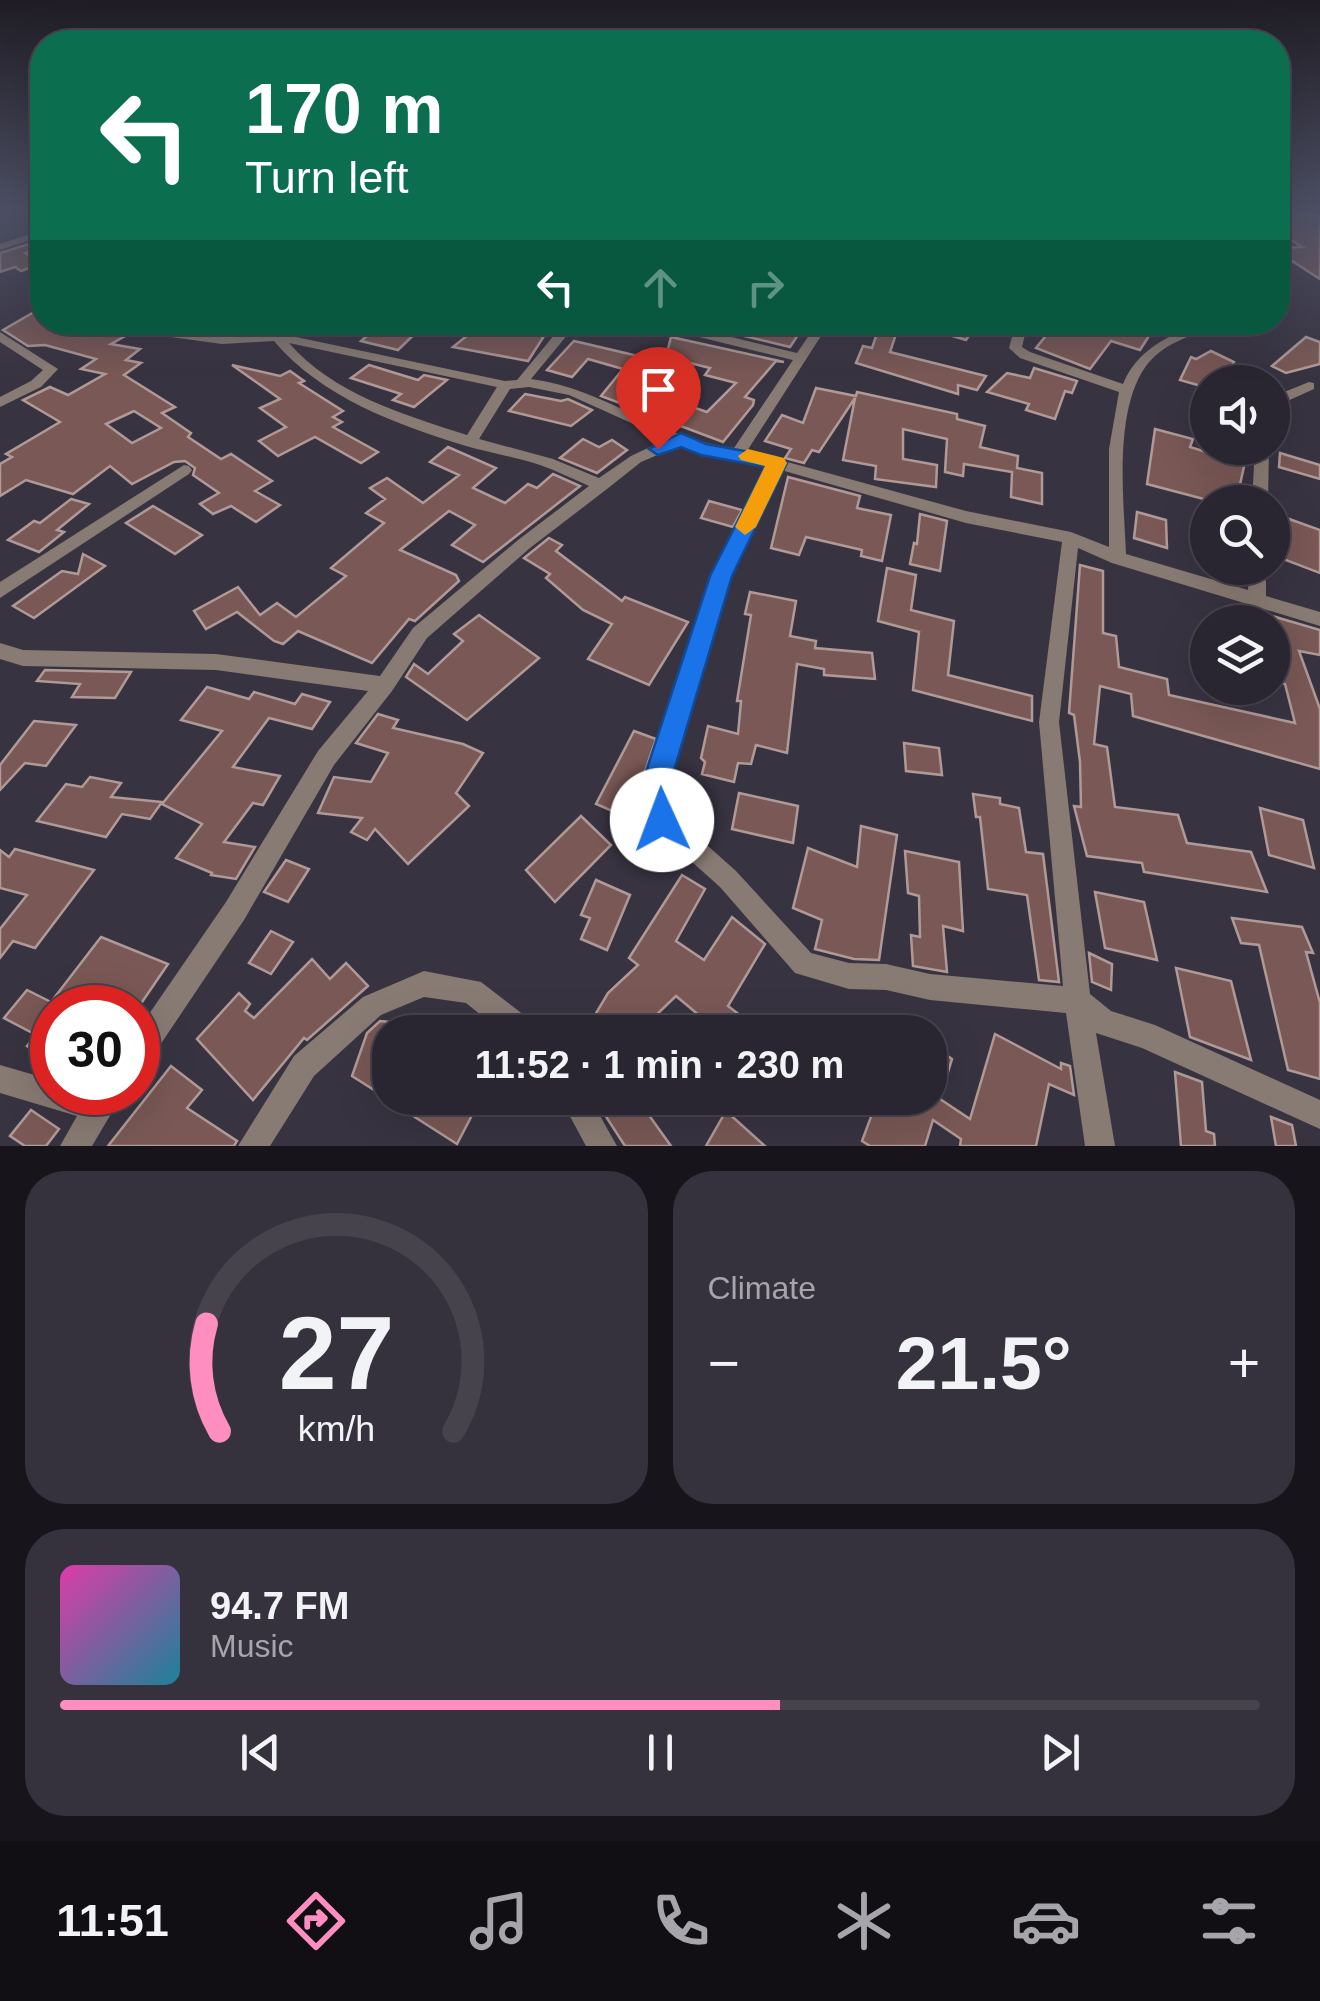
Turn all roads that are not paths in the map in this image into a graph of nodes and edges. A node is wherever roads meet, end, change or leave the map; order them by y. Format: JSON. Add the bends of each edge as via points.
{"nodes":[{"id":1,"x":185,"y":335,"type":"edge"},
{"id":2,"x":228,"y":335,"type":"edge"},
{"id":3,"x":561,"y":335,"type":"edge"},
{"id":4,"x":711,"y":335,"type":"edge"},
{"id":5,"x":814,"y":335,"type":"edge"},
{"id":6,"x":1018,"y":335,"type":"edge"},
{"id":7,"x":1184,"y":335,"type":"edge"},
{"id":8,"x":0,"y":336,"type":"edge"},
{"id":9,"x":277,"y":337,"type":"junction"},
{"id":10,"x":222,"y":340,"type":"junction"},
{"id":11,"x":798,"y":357,"type":"junction"},
{"id":12,"x":523,"y":382,"type":"junction"},
{"id":13,"x":505,"y":385,"type":"junction"},
{"id":14,"x":1309,"y":386,"type":"dead end"},
{"id":15,"x":1126,"y":390,"type":"junction"},
{"id":16,"x":1290,"y":394,"type":"edge"},
{"id":17,"x":0,"y":403,"type":"edge"},
{"id":18,"x":681,"y":439,"type":"junction"},
{"id":19,"x":470,"y":442,"type":"junction"},
{"id":20,"x":738,"y":453,"type":"junction"},
{"id":21,"x":777,"y":463,"type":"junction"},
{"id":22,"x":184,"y":470,"type":"dead end"},
{"id":23,"x":600,"y":486,"type":"junction"},
{"id":24,"x":1071,"y":538,"type":"junction"},
{"id":25,"x":1118,"y":558,"type":"junction"},
{"id":26,"x":1258,"y":585,"type":"edge"},
{"id":27,"x":0,"y":591,"type":"edge"},
{"id":28,"x":1258,"y":602,"type":"junction"},
{"id":29,"x":1320,"y":619,"type":"edge"},
{"id":30,"x":0,"y":651,"type":"edge"},
{"id":31,"x":385,"y":685,"type":"junction"},
{"id":32,"x":1078,"y":1000,"type":"junction"},
{"id":33,"x":502,"y":1015,"type":"edge"},
{"id":34,"x":160,"y":1021,"type":"edge"},
{"id":35,"x":0,"y":1079,"type":"edge"},
{"id":36,"x":30,"y":1085,"type":"edge"},
{"id":37,"x":95,"y":1115,"type":"edge"},
{"id":38,"x":584,"y":1115,"type":"edge"},
{"id":39,"x":1320,"y":1115,"type":"edge"},
{"id":40,"x":75,"y":1146,"type":"edge"},
{"id":41,"x":253,"y":1146,"type":"edge"},
{"id":42,"x":602,"y":1146,"type":"edge"},
{"id":43,"x":1100,"y":1146,"type":"edge"}],
"edges":[{"from":1,"to":10,"type":"street"},
{"from":2,"to":10,"type":"street"},
{"from":3,"to":12,"type":"street"},
{"from":4,"to":11,"type":"street"},
{"from":5,"to":11,"type":"street"},
{"from":6,"to":15,"type":"street","via":[[1015,348],[1025,356]]},
{"from":7,"to":15,"type":"street","via":[[1148,354]]},
{"from":8,"to":17,"type":"street","via":[[50,369]]},
{"from":9,"to":10,"type":"street"},
{"from":9,"to":13,"type":"street"},
{"from":9,"to":19,"type":"street","via":[[289,356],[328,384]]},
{"from":11,"to":20,"type":"street"},
{"from":12,"to":13,"type":"street"},
{"from":12,"to":18,"type":"street","via":[[575,394]]},
{"from":13,"to":19,"type":"street"},
{"from":14,"to":16,"type":"street"},
{"from":15,"to":25,"type":"street","via":[[1117,448]]},
{"from":18,"to":20,"type":"street"},
{"from":18,"to":23,"type":"street","via":[[636,459]]},
{"from":19,"to":23,"type":"street","via":[[530,456]]},
{"from":20,"to":21,"type":"street"},
{"from":21,"to":24,"type":"street","via":[[966,517]]},
{"from":21,"to":32,"type":"street","via":[[721,576],[655,787],[662,820],[740,891],[804,964],[930,988]]},
{"from":22,"to":27,"type":"street"},
{"from":23,"to":31,"type":"street","via":[[420,633]]},
{"from":24,"to":25,"type":"street"},
{"from":24,"to":32,"type":"street","via":[[1048,722]]},
{"from":25,"to":28,"type":"street"},
{"from":26,"to":28,"type":"street"},
{"from":28,"to":29,"type":"street"},
{"from":30,"to":31,"type":"street","via":[[23,658],[216,662]]},
{"from":31,"to":34,"type":"street","via":[[326,758]]},
{"from":32,"to":39,"type":"street","via":[[1103,1022]]},
{"from":32,"to":43,"type":"street"},
{"from":33,"to":41,"type":"street","via":[[472,991],[424,984],[372,1006],[304,1066]]},
{"from":35,"to":36,"type":"street"},
{"from":37,"to":40,"type":"street"},
{"from":38,"to":42,"type":"street"}]}
